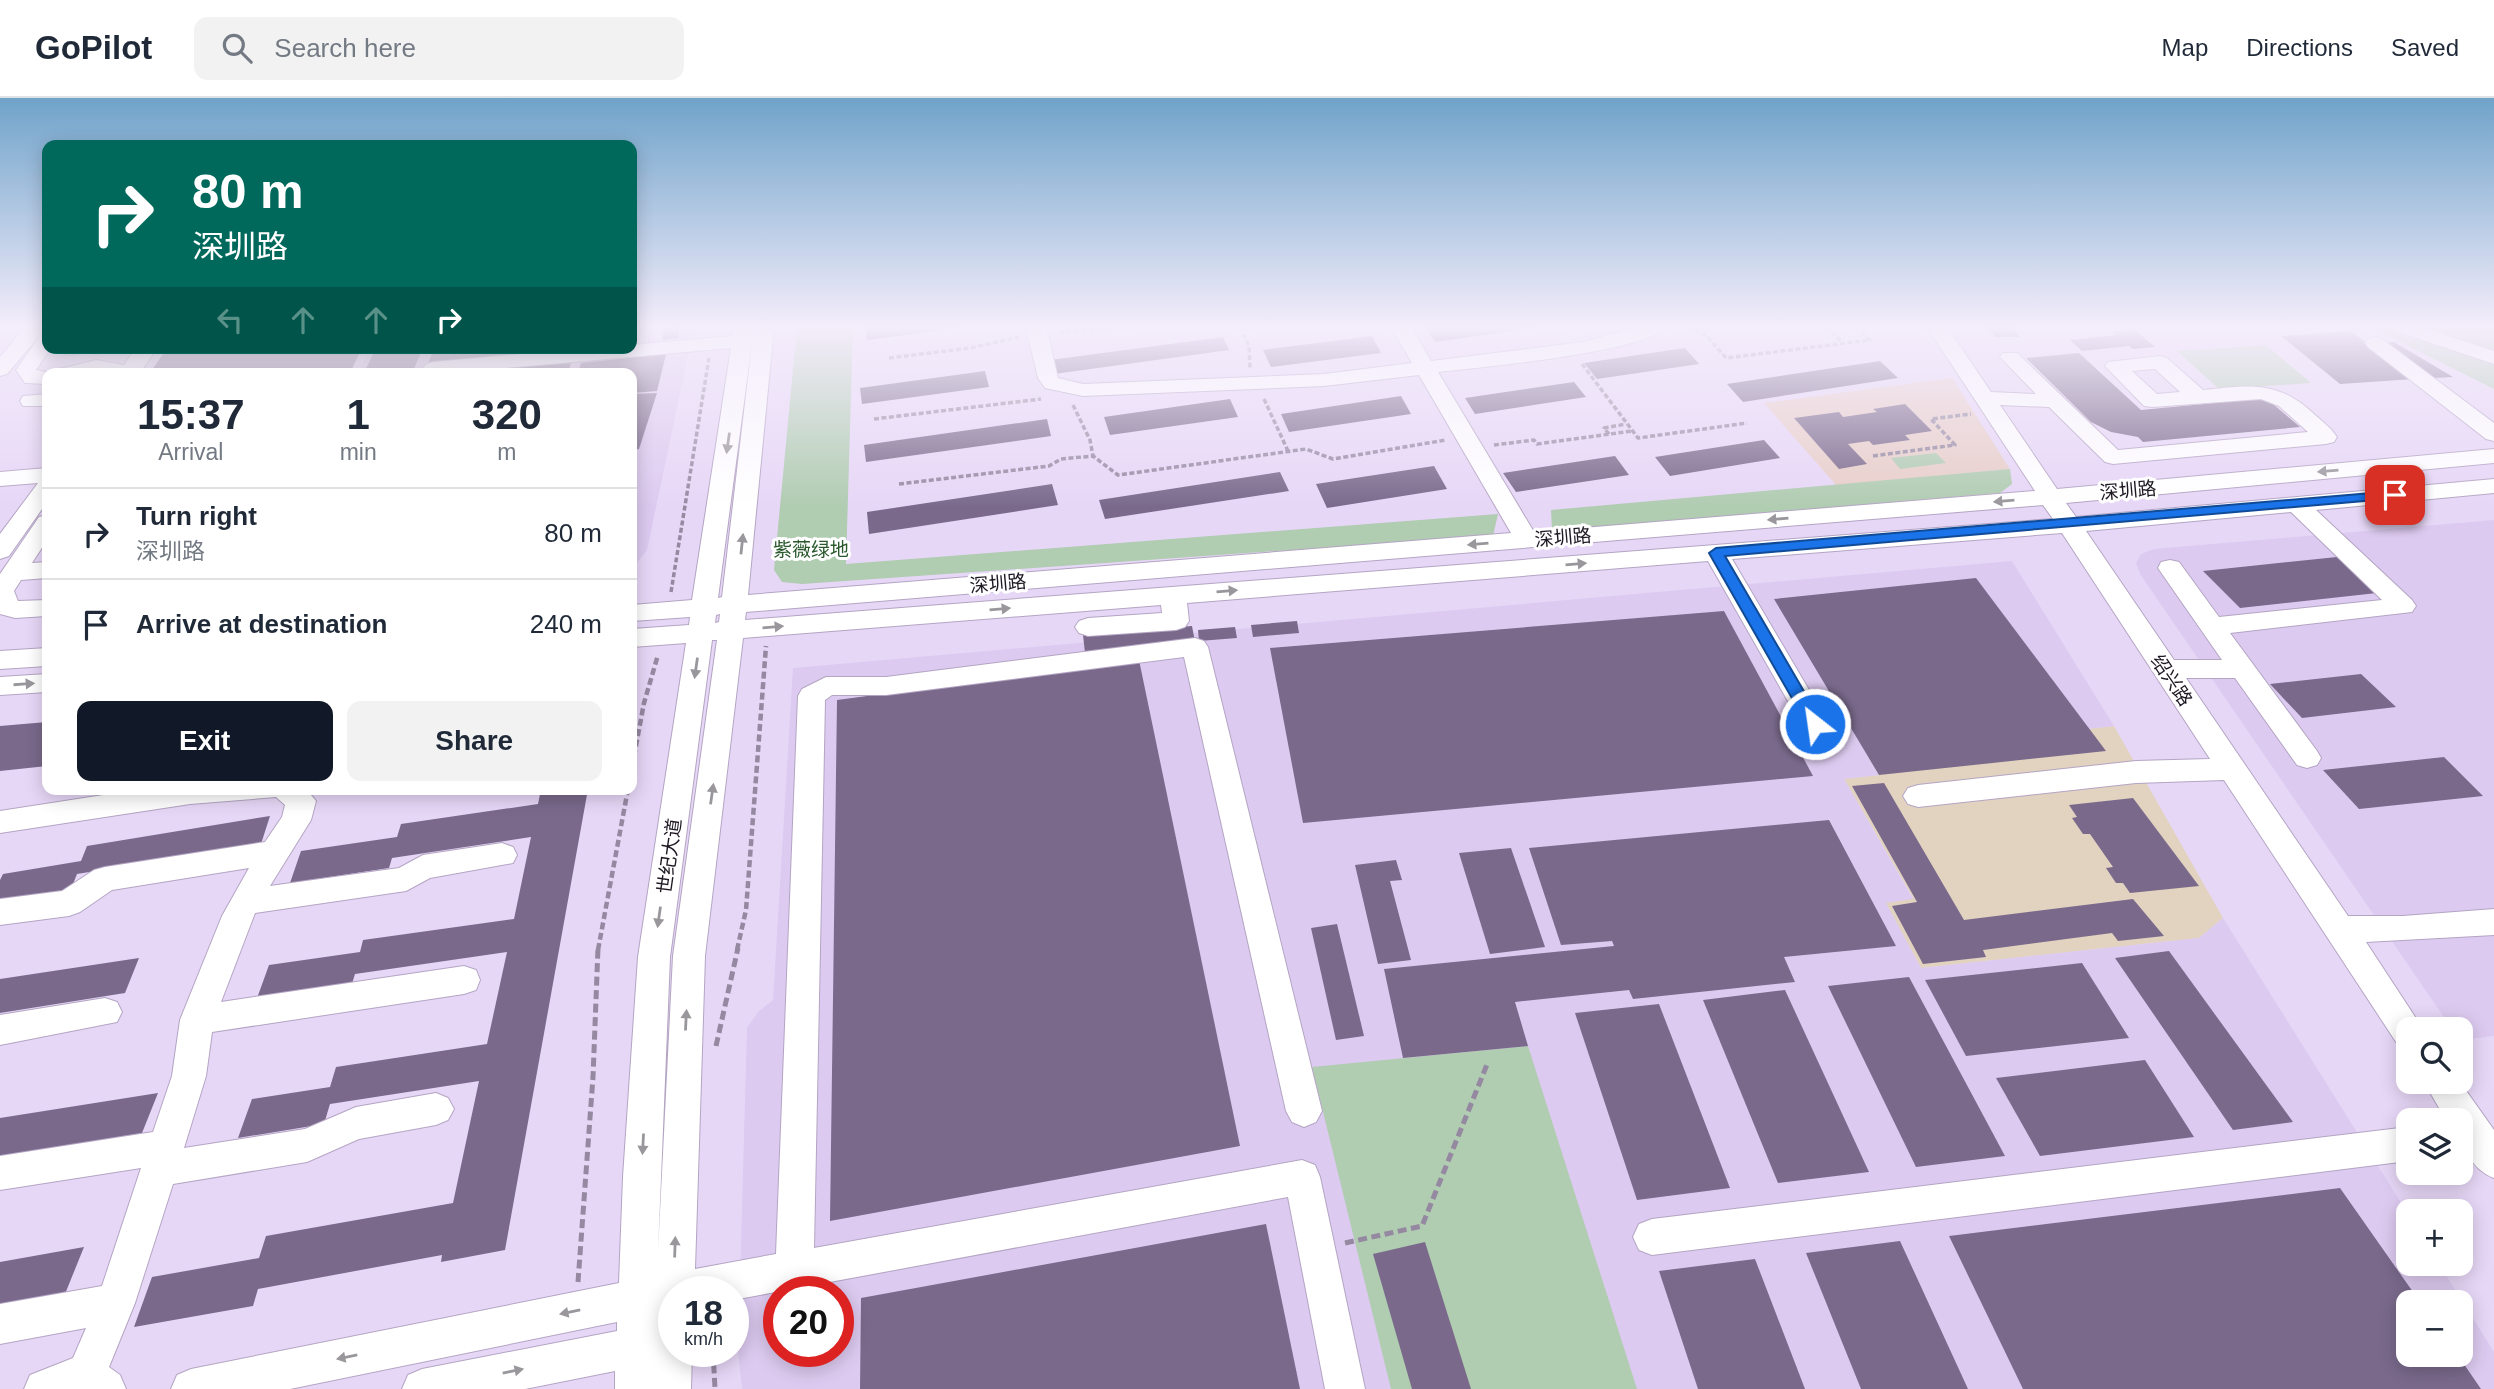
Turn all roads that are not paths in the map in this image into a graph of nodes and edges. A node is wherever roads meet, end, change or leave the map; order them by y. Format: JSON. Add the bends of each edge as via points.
{"nodes":[{"id":1,"x":741,"y":387,"type":"edge"},
{"id":2,"x":747,"y":387,"type":"edge"},
{"id":3,"x":1058,"y":387,"type":"edge"},
{"id":4,"x":1156,"y":387,"type":"edge"},
{"id":5,"x":1436,"y":387,"type":"edge"},
{"id":6,"x":1977,"y":387,"type":"edge"},
{"id":7,"x":2042,"y":387,"type":"edge"},
{"id":8,"x":2433,"y":387,"type":"edge"},
{"id":9,"x":2198,"y":397,"type":"dead end"},
{"id":10,"x":2056,"y":401,"type":"junction"},
{"id":11,"x":1989,"y":405,"type":"junction"},
{"id":12,"x":2494,"y":434,"type":"edge"},
{"id":13,"x":2227,"y":447,"type":"junction"},
{"id":14,"x":2494,"y":456,"type":"edge"},
{"id":15,"x":42,"y":476,"type":"edge"},
{"id":16,"x":2261,"y":478,"type":"junction"},
{"id":17,"x":0,"y":480,"type":"edge"},
{"id":18,"x":2494,"y":486,"type":"edge"},
{"id":19,"x":2050,"y":497,"type":"junction"},
{"id":20,"x":2296,"y":504,"type":"junction"},
{"id":21,"x":0,"y":512,"type":"edge"},
{"id":22,"x":39,"y":516,"type":"edge"},
{"id":23,"x":2069,"y":525,"type":"junction"},
{"id":24,"x":1527,"y":540,"type":"junction"},
{"id":25,"x":0,"y":551,"type":"edge"},
{"id":26,"x":1716,"y":553,"type":"junction"},
{"id":27,"x":2170,"y":568,"type":"dead end"},
{"id":28,"x":14,"y":573,"type":"junction"},
{"id":29,"x":42,"y":573,"type":"edge"},
{"id":30,"x":0,"y":594,"type":"edge"},
{"id":31,"x":1173,"y":596,"type":"junction"},
{"id":32,"x":42,"y":608,"type":"edge"},
{"id":33,"x":637,"y":613,"type":"edge"},
{"id":34,"x":734,"y":617,"type":"junction"},
{"id":35,"x":704,"y":620,"type":"junction"},
{"id":36,"x":2213,"y":626,"type":"junction"},
{"id":37,"x":1088,"y":628,"type":"dead end"},
{"id":38,"x":637,"y":638,"type":"edge"},
{"id":39,"x":42,"y":657,"type":"edge"},
{"id":40,"x":0,"y":660,"type":"edge"},
{"id":41,"x":2165,"y":669,"type":"junction"},
{"id":42,"x":2243,"y":669,"type":"junction"},
{"id":43,"x":42,"y":682,"type":"edge"},
{"id":44,"x":0,"y":686,"type":"edge"},
{"id":45,"x":1815,"y":724,"type":"dead end"},
{"id":46,"x":2307,"y":758,"type":"dead end"},
{"id":47,"x":2232,"y":769,"type":"junction"},
{"id":48,"x":177,"y":795,"type":"edge"},
{"id":49,"x":294,"y":795,"type":"edge"},
{"id":50,"x":1918,"y":796,"type":"dead end"},
{"id":51,"x":0,"y":822,"type":"edge"},
{"id":52,"x":275,"y":852,"type":"junction"},
{"id":53,"x":502,"y":855,"type":"dead end"},
{"id":54,"x":246,"y":901,"type":"junction"},
{"id":55,"x":0,"y":912,"type":"edge"},
{"id":56,"x":2494,"y":922,"type":"edge"},
{"id":57,"x":2339,"y":929,"type":"junction"},
{"id":58,"x":464,"y":980,"type":"dead end"},
{"id":59,"x":104,"y":1012,"type":"dead end"},
{"id":60,"x":2398,"y":1017,"type":"edge"},
{"id":61,"x":197,"y":1020,"type":"junction"},
{"id":62,"x":0,"y":1030,"type":"edge"},
{"id":63,"x":2448,"y":1094,"type":"edge"},
{"id":64,"x":436,"y":1109,"type":"dead end"},
{"id":65,"x":1304,"y":1111,"type":"dead end"},
{"id":66,"x":2396,"y":1145,"type":"edge"},
{"id":67,"x":2477,"y":1145,"type":"edge"},
{"id":68,"x":162,"y":1158,"type":"junction"},
{"id":69,"x":0,"y":1173,"type":"edge"},
{"id":70,"x":1652,"y":1237,"type":"dead end"},
{"id":71,"x":794,"y":1269,"type":"junction"},
{"id":72,"x":659,"y":1276,"type":"edge"},
{"id":73,"x":663,"y":1276,"type":"edge"},
{"id":74,"x":749,"y":1278,"type":"edge"},
{"id":75,"x":658,"y":1295,"type":"edge"},
{"id":76,"x":116,"y":1303,"type":"junction"},
{"id":77,"x":658,"y":1319,"type":"edge"},
{"id":78,"x":0,"y":1324,"type":"edge"},
{"id":79,"x":654,"y":1344,"type":"edge"},
{"id":80,"x":95,"y":1383,"type":"edge"},
{"id":81,"x":44,"y":1389,"type":"edge"},
{"id":82,"x":191,"y":1389,"type":"edge"},
{"id":83,"x":422,"y":1389,"type":"edge"},
{"id":84,"x":635,"y":1389,"type":"edge"},
{"id":85,"x":671,"y":1389,"type":"edge"},
{"id":86,"x":1345,"y":1389,"type":"edge"}],
"edges":[{"from":1,"to":35,"type":"street","name":"世纪大道","one_way":true},
{"from":34,"to":2,"type":"street","name":"世纪大道","one_way":true},
{"from":3,"to":4,"type":"street","via":[[1068,392]]},
{"from":5,"to":24,"type":"street"},
{"from":6,"to":11,"type":"street","name":"绍兴路"},
{"from":7,"to":10,"type":"street"},
{"from":8,"to":12,"type":"street"},
{"from":9,"to":13,"type":"street","via":[[2271,395],[2326,437]]},
{"from":10,"to":11,"type":"street"},
{"from":10,"to":13,"type":"street","via":[[2113,457]]},
{"from":11,"to":19,"type":"street","name":"绍兴路"},
{"from":13,"to":16,"type":"street"},
{"from":14,"to":16,"type":"street","name":"深圳路","one_way":true},
{"from":15,"to":17,"type":"street"},
{"from":16,"to":19,"type":"street","name":"深圳路"},
{"from":18,"to":20,"type":"street","name":"深圳路"},
{"from":19,"to":23,"type":"street","name":"绍兴路"},
{"from":19,"to":24,"type":"street","name":"深圳路","one_way":true},
{"from":20,"to":23,"type":"street","name":"深圳路"},
{"from":20,"to":36,"type":"street","via":[[2403,606]]},
{"from":21,"to":22,"type":"street"},
{"from":22,"to":25,"type":"street"},
{"from":22,"to":28,"type":"street"},
{"from":23,"to":26,"type":"street","name":"深圳路"},
{"from":23,"to":41,"type":"street","name":"绍兴路"},
{"from":24,"to":34,"type":"street","name":"深圳路","one_way":true},
{"from":31,"to":26,"type":"street","name":"深圳路","one_way":true},
{"from":26,"to":45,"type":"street"},
{"from":27,"to":36,"type":"street"},
{"from":28,"to":29,"type":"street"},
{"from":28,"to":30,"type":"street"},
{"from":30,"to":32,"type":"street","via":[[7,607],[15,610]]},
{"from":34,"to":31,"type":"street","name":"深圳路","one_way":true,"via":[[767,627]]},
{"from":31,"to":37,"type":"street","via":[[1176,621]]},
{"from":33,"to":35,"type":"street","name":"深圳路","via":[[668,610]]},
{"from":34,"to":35,"type":"street","name":"深圳路"},
{"from":73,"to":34,"type":"street","name":"世纪大道","one_way":true,"via":[[689,956]]},
{"from":35,"to":38,"type":"street","name":"深圳路","via":[[664,635]]},
{"from":35,"to":72,"type":"street","name":"世纪大道","one_way":true,"via":[[654,957],[641,1177]]},
{"from":36,"to":42,"type":"street"},
{"from":39,"to":40,"type":"street"},
{"from":41,"to":42,"type":"street"},
{"from":41,"to":47,"type":"street","name":"绍兴路"},
{"from":42,"to":46,"type":"street"},
{"from":44,"to":43,"type":"street","one_way":true},
{"from":47,"to":50,"type":"street","via":[[2136,772]]},
{"from":47,"to":57,"type":"street","name":"绍兴路"},
{"from":48,"to":51,"type":"street"},
{"from":49,"to":52,"type":"street","via":[[301,801],[296,820]]},
{"from":52,"to":54,"type":"street"},
{"from":52,"to":55,"type":"street","via":[[105,879],[69,903]]},
{"from":53,"to":54,"type":"street","via":[[423,867],[406,879]]},
{"from":54,"to":61,"type":"street"},
{"from":56,"to":57,"type":"street"},
{"from":57,"to":60,"type":"street","name":"绍兴路"},
{"from":58,"to":61,"type":"street"},
{"from":59,"to":62,"type":"street"},
{"from":61,"to":68,"type":"street","via":[[189,1076]]},
{"from":63,"to":67,"type":"street"},
{"from":64,"to":68,"type":"street","via":[[356,1123],[307,1145]]},
{"from":65,"to":71,"type":"street","via":[[1195,647],[886,685],[826,687],[812,696]]},
{"from":66,"to":70,"type":"street"},
{"from":68,"to":69,"type":"street"},
{"from":68,"to":76,"type":"street"},
{"from":71,"to":74,"type":"street"},
{"from":71,"to":86,"type":"street","via":[[1302,1177]]},
{"from":75,"to":82,"type":"street","one_way":true},
{"from":76,"to":78,"type":"street"},
{"from":76,"to":80,"type":"street"},
{"from":77,"to":79,"type":"street","name":"世纪大道"},
{"from":83,"to":79,"type":"street","one_way":true},
{"from":79,"to":84,"type":"street","name":"世纪大道"},
{"from":79,"to":85,"type":"street","name":"世纪大道"},
{"from":80,"to":81,"type":"street","via":[[68,1378]]}]}
